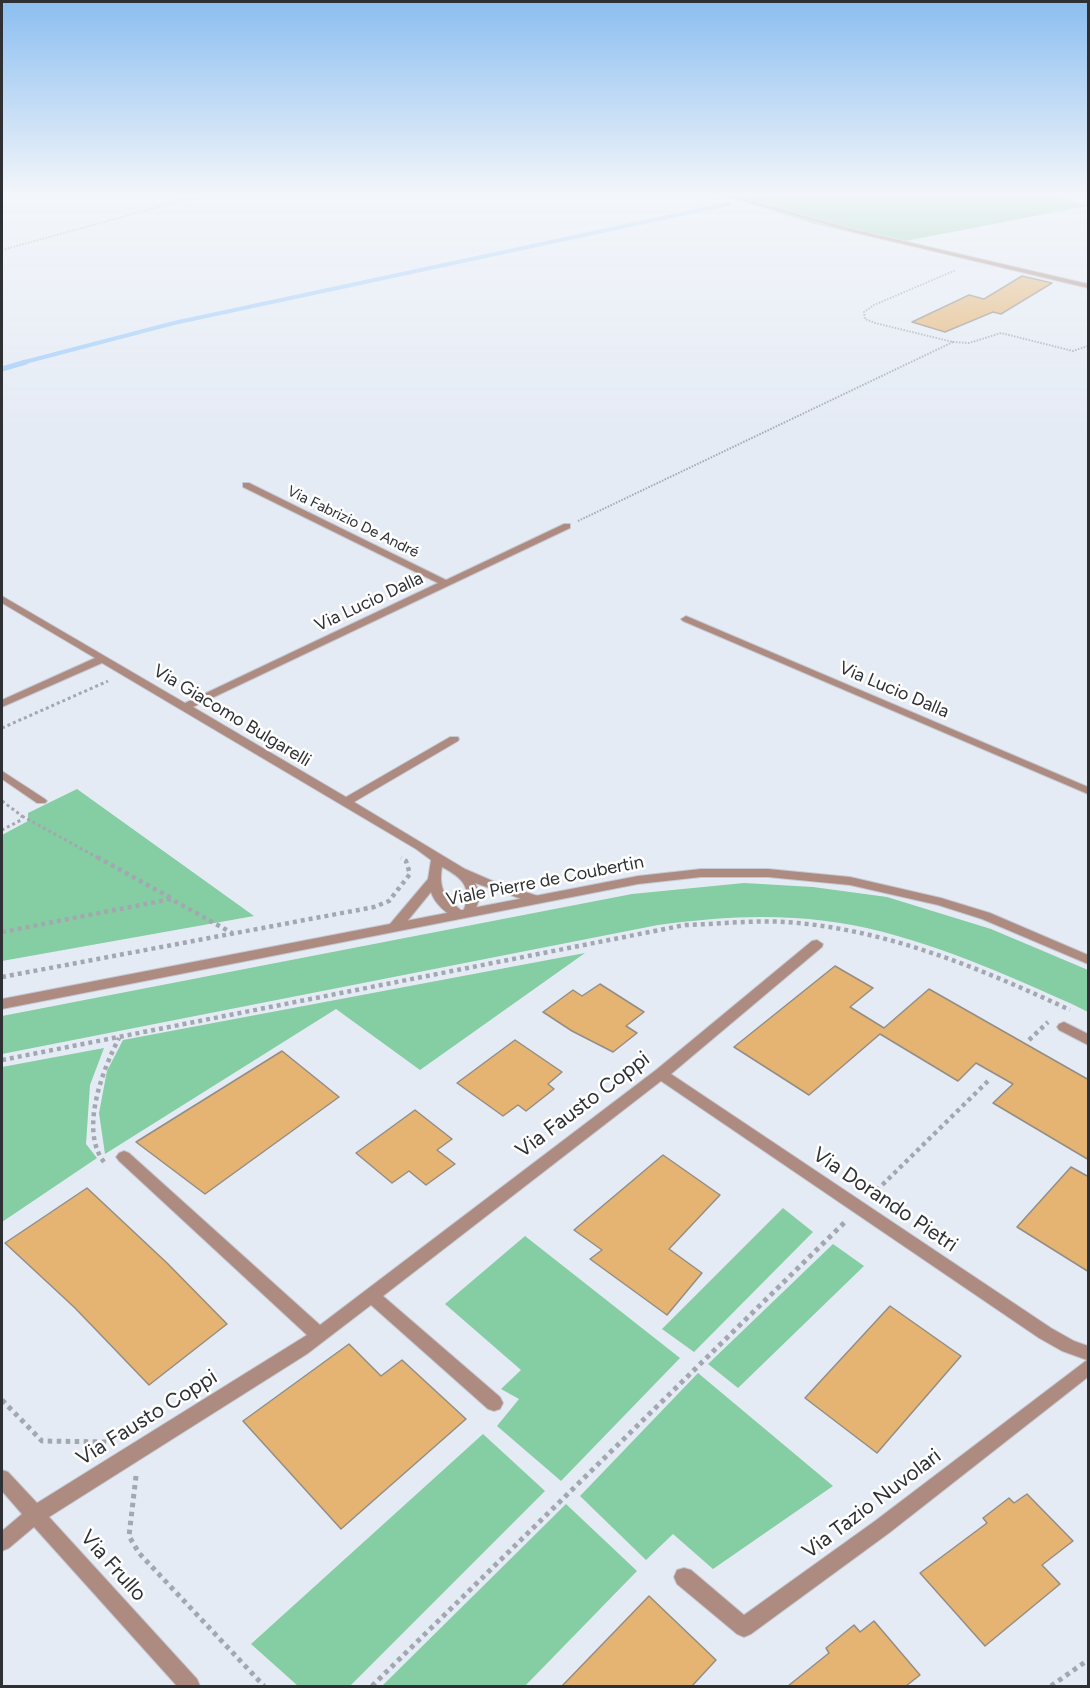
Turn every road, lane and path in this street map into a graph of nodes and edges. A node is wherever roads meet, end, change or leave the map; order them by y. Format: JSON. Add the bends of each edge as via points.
{"nodes":[{"id":1,"x":1042,"y":275,"type":"edge"},
{"id":2,"x":939,"y":278,"type":"dead end"},
{"id":3,"x":1089,"y":286,"type":"edge"},
{"id":4,"x":953,"y":342,"type":"junction"},
{"id":5,"x":1089,"y":346,"type":"edge"},
{"id":6,"x":246,"y":485,"type":"dead end"},
{"id":7,"x":567,"y":526,"type":"joint"},
{"id":8,"x":447,"y":584,"type":"junction"},
{"id":9,"x":2,"y":599,"type":"edge"},
{"id":10,"x":686,"y":619,"type":"dead end"},
{"id":11,"x":100,"y":660,"type":"junction"},
{"id":12,"x":115,"y":682,"type":"dead end"},
{"id":13,"x":2,"y":704,"type":"edge"},
{"id":14,"x":185,"y":707,"type":"junction"},
{"id":15,"x":2,"y":728,"type":"edge"},
{"id":16,"x":454,"y":739,"type":"dead end"},
{"id":17,"x":2,"y":774,"type":"edge"},
{"id":18,"x":1089,"y":791,"type":"edge"},
{"id":19,"x":2,"y":801,"type":"edge"},
{"id":20,"x":41,"y":801,"type":"dead end"},
{"id":21,"x":345,"y":803,"type":"junction"},
{"id":22,"x":22,"y":816,"type":"junction"},
{"id":23,"x":2,"y":831,"type":"edge"},
{"id":24,"x":397,"y":855,"type":"dead end"},
{"id":25,"x":437,"y":861,"type":"junction"},
{"id":26,"x":460,"y":872,"type":"junction"},
{"id":27,"x":434,"y":880,"type":"junction"},
{"id":28,"x":171,"y":899,"type":"junction"},
{"id":29,"x":537,"y":900,"type":"junction"},
{"id":30,"x":464,"y":914,"type":"junction"},
{"id":31,"x":395,"y":927,"type":"junction"},
{"id":32,"x":2,"y":932,"type":"edge"},
{"id":33,"x":233,"y":933,"type":"junction"},
{"id":34,"x":817,"y":944,"type":"dead end"},
{"id":35,"x":1089,"y":960,"type":"edge"},
{"id":36,"x":2,"y":977,"type":"edge"},
{"id":37,"x":2,"y":1004,"type":"edge"},
{"id":38,"x":1078,"y":1014,"type":"dead end"},
{"id":39,"x":1064,"y":1027,"type":"dead end"},
{"id":40,"x":119,"y":1038,"type":"junction"},
{"id":41,"x":1089,"y":1040,"type":"edge"},
{"id":42,"x":2,"y":1060,"type":"edge"},
{"id":43,"x":661,"y":1074,"type":"junction"},
{"id":44,"x":990,"y":1079,"type":"dead end"},
{"id":45,"x":126,"y":1159,"type":"joint"},
{"id":46,"x":859,"y":1208,"type":"junction"},
{"id":47,"x":371,"y":1295,"type":"junction"},
{"id":48,"x":319,"y":1335,"type":"junction"},
{"id":49,"x":1089,"y":1353,"type":"edge"},
{"id":50,"x":1089,"y":1367,"type":"edge"},
{"id":51,"x":2,"y":1400,"type":"edge"},
{"id":52,"x":494,"y":1403,"type":"dead end"},
{"id":53,"x":129,"y":1456,"type":"junction"},
{"id":54,"x":2,"y":1478,"type":"edge"},
{"id":55,"x":35,"y":1515,"type":"junction"},
{"id":56,"x":2,"y":1542,"type":"edge"},
{"id":57,"x":684,"y":1577,"type":"dead end"},
{"id":58,"x":1089,"y":1660,"type":"edge"},
{"id":59,"x":190,"y":1686,"type":"edge"},
{"id":60,"x":264,"y":1686,"type":"edge"},
{"id":61,"x":372,"y":1686,"type":"edge"},
{"id":62,"x":1051,"y":1686,"type":"edge"}],
"edges":[{"from":1,"to":3,"type":"street"},
{"from":2,"to":4,"type":"path","via":[[874,305],[864,312],[865,319]]},
{"from":4,"to":5,"type":"path","via":[[969,343],[1001,333],[1074,351]]},
{"from":4,"to":7,"type":"path"},
{"from":6,"to":8,"type":"street","name":"Via Fabrizio De André"},
{"from":7,"to":8,"type":"street","name":"Via Lucio Dalla"},
{"from":8,"to":14,"type":"street","name":"Via Lucio Dalla"},
{"from":9,"to":11,"type":"street","name":"Via Giacomo Bulgarelli"},
{"from":10,"to":18,"type":"street","name":"Via Lucio Dalla"},
{"from":11,"to":13,"type":"street"},
{"from":11,"to":14,"type":"street","name":"Via Giacomo Bulgarelli"},
{"from":12,"to":15,"type":"path","via":[[101,682]]},
{"from":14,"to":21,"type":"street","name":"Via Giacomo Bulgarelli"},
{"from":16,"to":21,"type":"street"},
{"from":17,"to":20,"type":"street"},
{"from":19,"to":22,"type":"path"},
{"from":21,"to":25,"type":"street","name":"Via Giacomo Bulgarelli","via":[[420,846]]},
{"from":22,"to":23,"type":"path"},
{"from":22,"to":28,"type":"path"},
{"from":24,"to":33,"type":"path","via":[[406,861],[410,874],[389,901]]},
{"from":25,"to":26,"type":"street","name":"Via Giacomo Bulgarelli"},
{"from":25,"to":27,"type":"street"},
{"from":26,"to":29,"type":"street","name":"Via Giacomo Bulgarelli"},
{"from":26,"to":30,"type":"street","via":[[475,892],[475,899]]},
{"from":27,"to":30,"type":"street","via":[[440,898]]},
{"from":27,"to":31,"type":"street"},
{"from":28,"to":32,"type":"path"},
{"from":28,"to":33,"type":"path"},
{"from":29,"to":30,"type":"street","name":"Viale Pierre de Coubertin"},
{"from":29,"to":35,"type":"street","name":"Viale Pierre de Coubertin","via":[[638,880],[701,873],[807,876],[877,886],[941,902],[986,916]]},
{"from":30,"to":31,"type":"street","name":"Viale Pierre de Coubertin"},
{"from":31,"to":37,"type":"street","name":"Viale Pierre de Coubertin"},
{"from":33,"to":36,"type":"path"},
{"from":34,"to":43,"type":"street","name":"Via Fausto Coppi"},
{"from":38,"to":40,"type":"path","via":[[926,949],[880,936],[785,922],[732,923],[686,925]]},
{"from":39,"to":41,"type":"street"},
{"from":40,"to":42,"type":"path"},
{"from":40,"to":45,"type":"path","via":[[96,1092],[94,1125],[100,1158],[113,1171]]},
{"from":43,"to":46,"type":"street","name":"Via Dorando Pietri"},
{"from":43,"to":47,"type":"street","name":"Via Fausto Coppi"},
{"from":44,"to":46,"type":"path"},
{"from":45,"to":48,"type":"street"},
{"from":46,"to":49,"type":"street","name":"Via Dorando Pietri","via":[[1045,1333]]},
{"from":46,"to":61,"type":"path"},
{"from":47,"to":48,"type":"street","name":"Via Fausto Coppi"},
{"from":47,"to":52,"type":"street"},
{"from":48,"to":53,"type":"street","name":"Via Fausto Coppi"},
{"from":50,"to":57,"type":"street","name":"Via Tazio Nuvolari","via":[[882,1527],[744,1627]]},
{"from":51,"to":53,"type":"path","via":[[42,1441],[119,1442]]},
{"from":53,"to":55,"type":"street","name":"Via Fausto Coppi"},
{"from":53,"to":60,"type":"path","via":[[138,1471],[129,1536],[139,1553]]},
{"from":54,"to":55,"type":"street","name":"Via Frullo"},
{"from":55,"to":56,"type":"street","name":"Via Fausto Coppi"},
{"from":55,"to":59,"type":"street","name":"Via Frullo"},
{"from":58,"to":62,"type":"path"}]}
